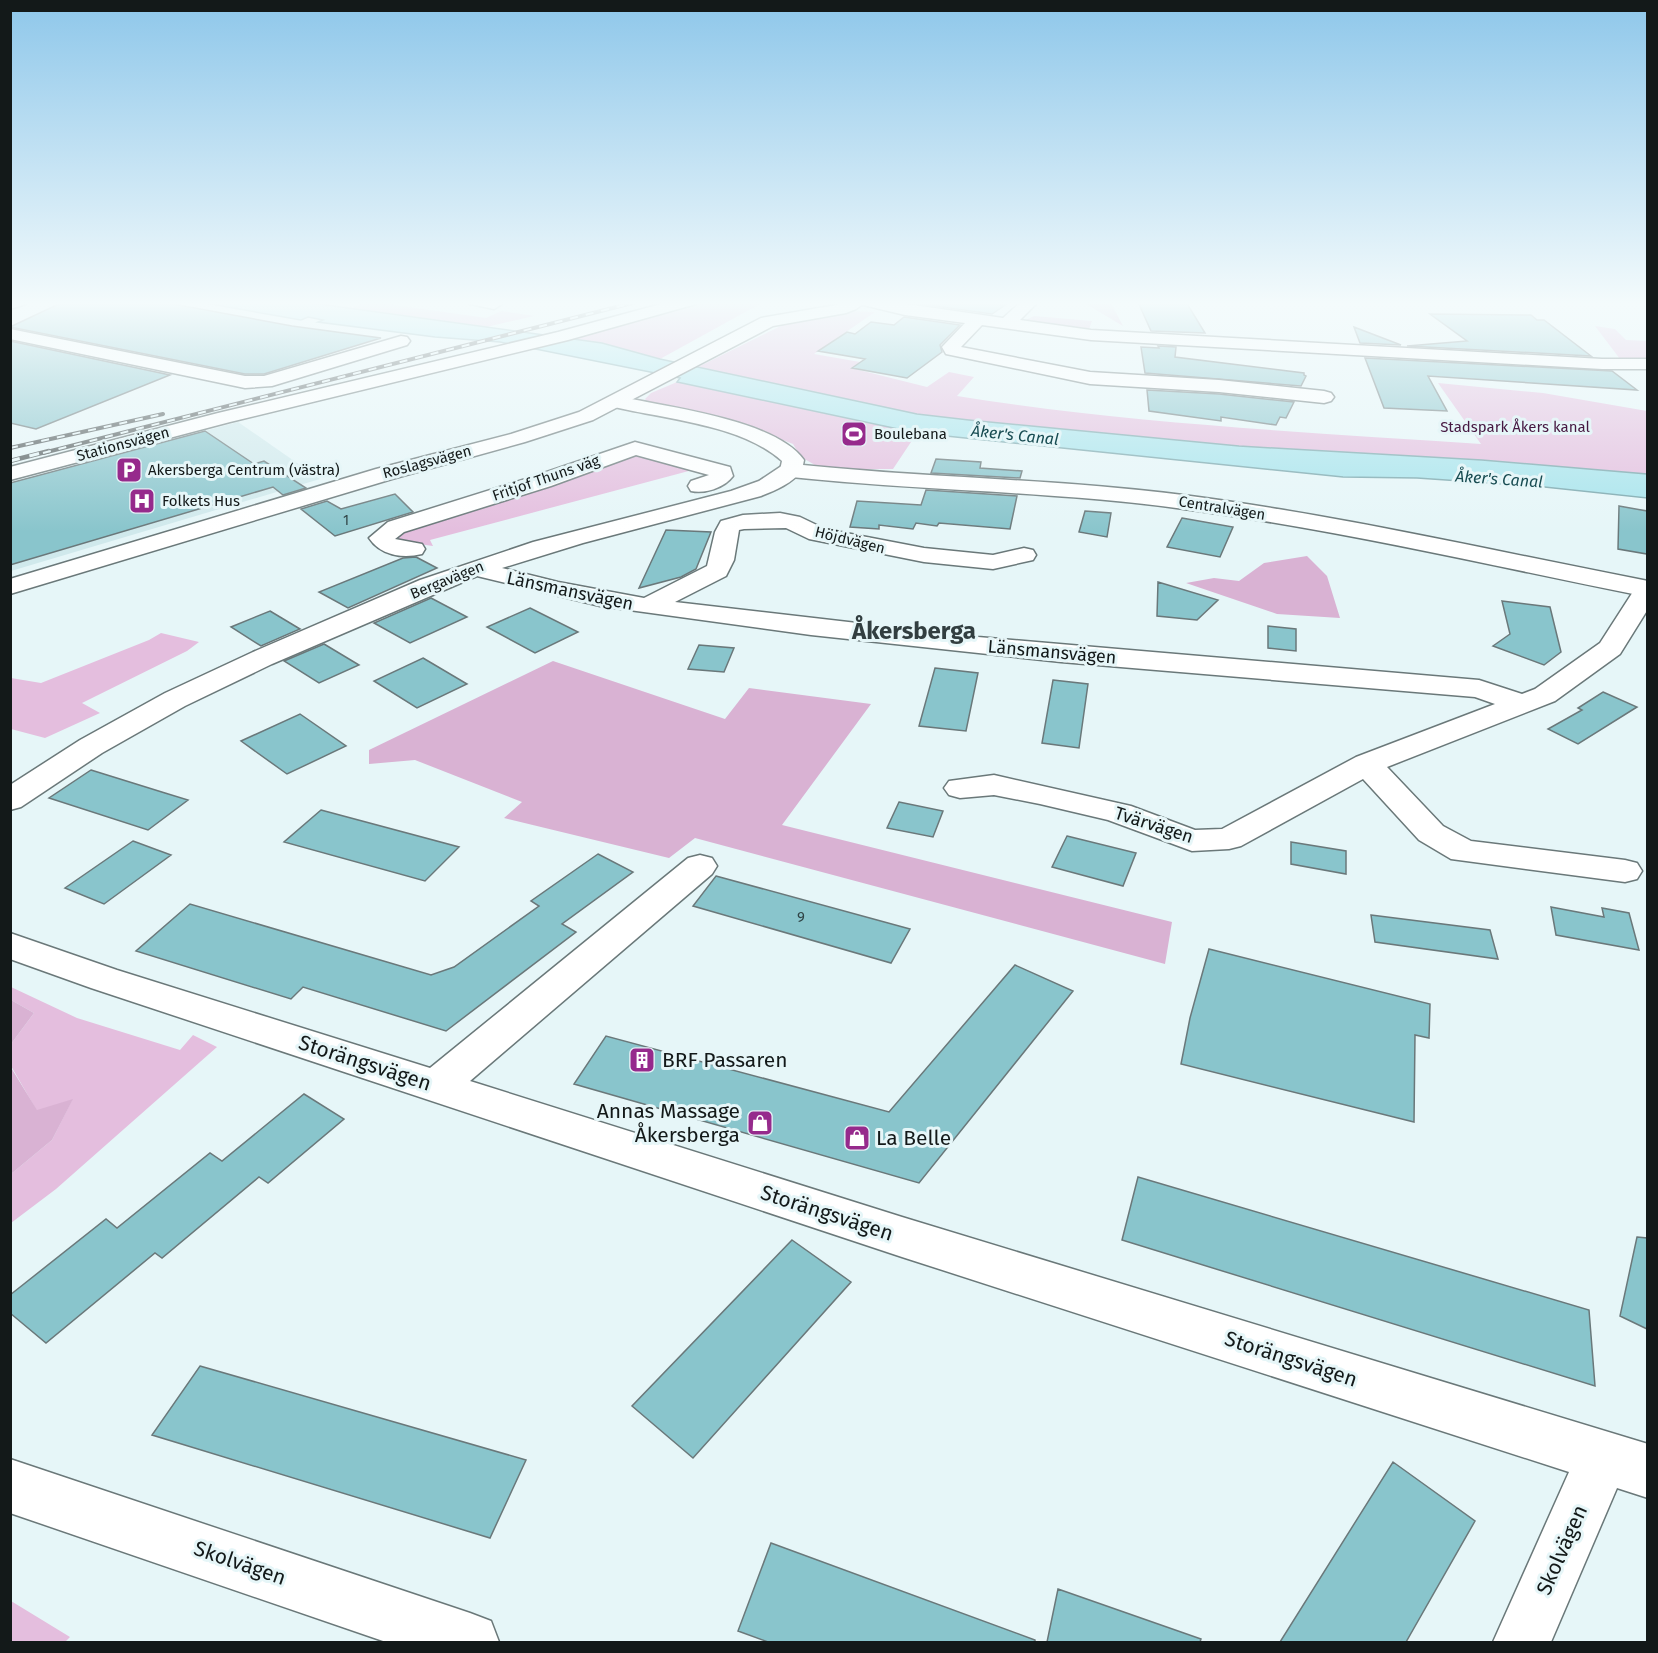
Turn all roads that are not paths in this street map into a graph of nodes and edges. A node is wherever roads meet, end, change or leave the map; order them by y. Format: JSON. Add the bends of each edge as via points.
{"nodes":[{"id":1,"x":222,"y":378,"type":"edge"},
{"id":2,"x":278,"y":378,"type":"edge"},
{"id":3,"x":390,"y":378,"type":"edge"},
{"id":4,"x":647,"y":378,"type":"edge"},
{"id":5,"x":650,"y":378,"type":"edge"},
{"id":6,"x":1092,"y":378,"type":"edge"},
{"id":7,"x":1324,"y":397,"type":"dead end"},
{"id":8,"x":616,"y":402,"type":"junction"},
{"id":9,"x":791,"y":470,"type":"junction"},
{"id":10,"x":10,"y":474,"type":"edge"},
{"id":11,"x":699,"y":486,"type":"dead end"},
{"id":12,"x":413,"y":549,"type":"dead end"},
{"id":13,"x":1024,"y":555,"type":"dead end"},
{"id":14,"x":476,"y":568,"type":"junction"},
{"id":15,"x":10,"y":575,"type":"edge"},
{"id":16,"x":10,"y":587,"type":"edge"},
{"id":17,"x":1647,"y":589,"type":"edge"},
{"id":18,"x":648,"y":606,"type":"junction"},
{"id":19,"x":1523,"y":704,"type":"junction"},
{"id":20,"x":1367,"y":764,"type":"junction"},
{"id":21,"x":960,"y":788,"type":"dead end"},
{"id":22,"x":10,"y":800,"type":"edge"},
{"id":23,"x":700,"y":866,"type":"dead end"},
{"id":24,"x":1625,"y":872,"type":"dead end"},
{"id":25,"x":10,"y":945,"type":"edge"},
{"id":26,"x":436,"y":1086,"type":"junction"},
{"id":27,"x":1625,"y":1465,"type":"edge"},
{"id":28,"x":10,"y":1486,"type":"edge"},
{"id":29,"x":470,"y":1642,"type":"edge"},
{"id":30,"x":1522,"y":1642,"type":"edge"}],
"edges":[{"from":1,"to":2,"type":"street","via":[[265,382]]},
{"from":3,"to":10,"type":"street","name":"Stationsvägen"},
{"from":4,"to":15,"type":"street","name":"Roslagsvägen","via":[[459,444]]},
{"from":5,"to":8,"type":"street","name":"Roslagsvägen"},
{"from":6,"to":7,"type":"street"},
{"from":8,"to":9,"type":"street","via":[[760,437],[786,450],[793,460]]},
{"from":8,"to":16,"type":"street","name":"Roslagsvägen","via":[[550,429],[384,474]]},
{"from":9,"to":14,"type":"street","name":"Bergavägen","via":[[782,479],[740,496],[567,540]]},
{"from":9,"to":17,"type":"street","name":"Centralvägen","via":[[1098,491],[1185,502]]},
{"from":11,"to":12,"type":"street","name":"Fritjof Thuns väg","via":[[713,482],[722,472],[635,448],[396,528],[381,538],[385,544]]},
{"from":13,"to":18,"type":"street","name":"Höjdvägen","via":[[993,562],[924,555],[817,534],[792,522],[743,522],[729,526],[717,571]]},
{"from":14,"to":18,"type":"street","name":"Länsmansvägen","via":[[527,585]]},
{"from":14,"to":22,"type":"street","name":"Bergavägen","via":[[252,661],[106,736]]},
{"from":17,"to":19,"type":"street","name":"Tvärvägen","via":[[1610,648],[1545,695]]},
{"from":18,"to":19,"type":"street","name":"Länsmansvägen","via":[[932,642],[1479,689]]},
{"from":19,"to":20,"type":"street","name":"Tvärvägen"},
{"from":20,"to":21,"type":"street","name":"Tvärvägen","via":[[1229,839],[1192,842],[1119,813],[1052,797],[994,785]]},
{"from":20,"to":24,"type":"street","via":[[1431,833],[1463,851]]},
{"from":23,"to":26,"type":"street"},
{"from":25,"to":26,"type":"street","name":"Storängsvägen"},
{"from":26,"to":27,"type":"street","name":"Storängsvägen"},
{"from":27,"to":30,"type":"street","name":"Skolvägen"},
{"from":28,"to":29,"type":"street","name":"Skolvägen"}]}
